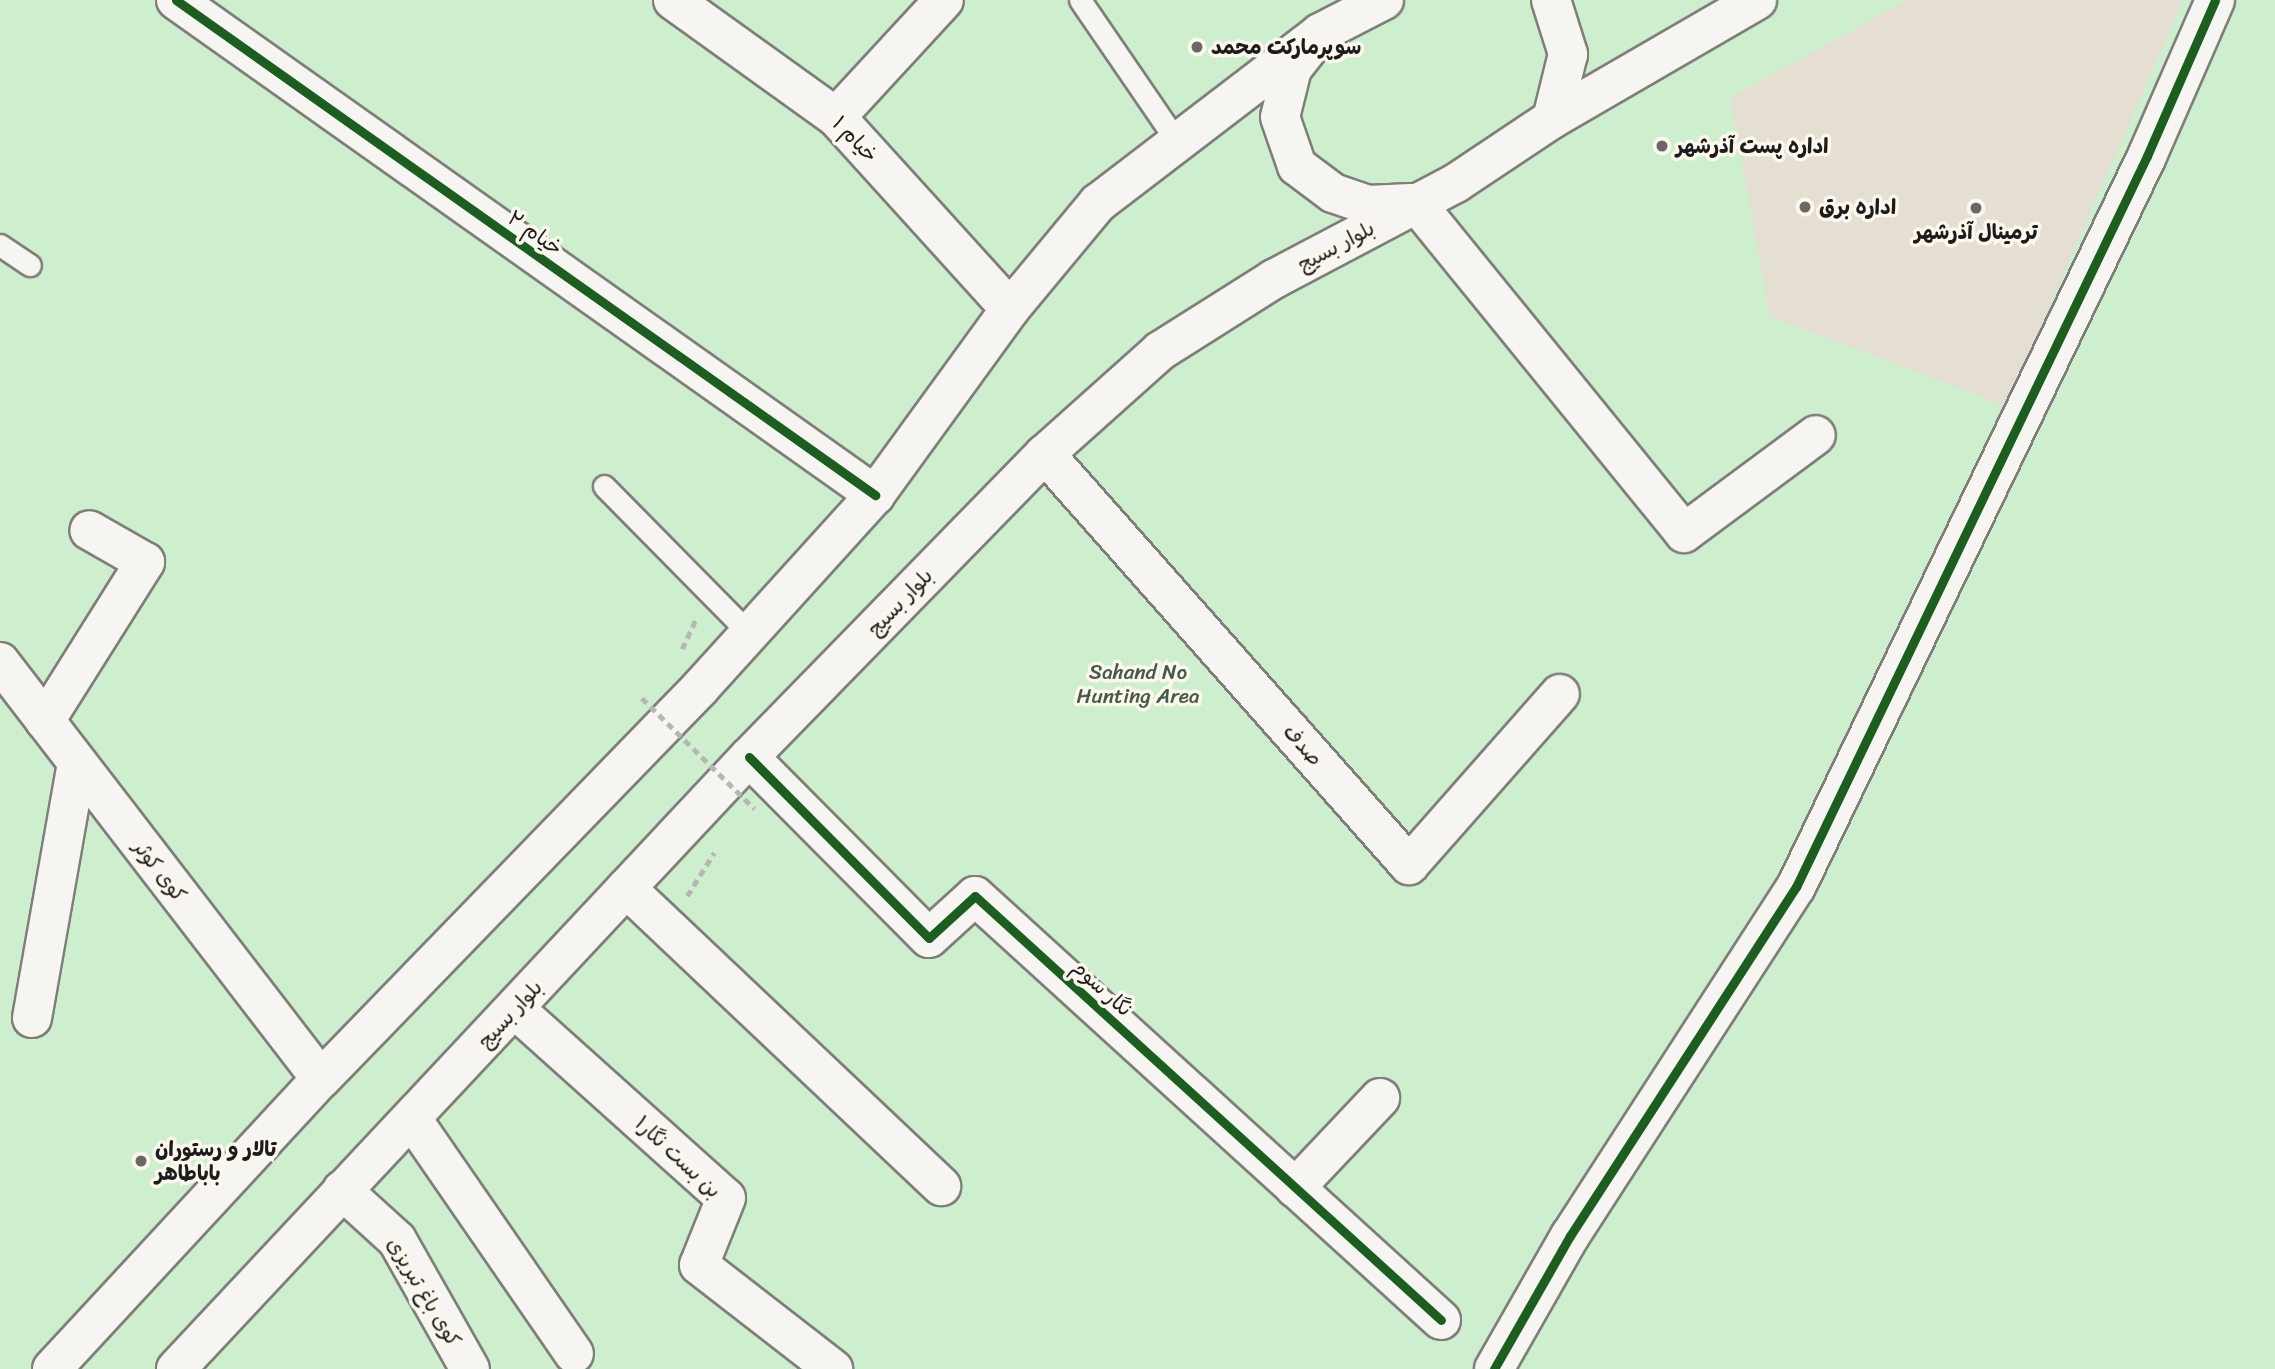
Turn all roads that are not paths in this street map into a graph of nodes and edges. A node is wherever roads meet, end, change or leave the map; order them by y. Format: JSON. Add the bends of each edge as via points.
{"nodes":[{"id":1,"x":176,"y":0,"type":"edge"},
{"id":2,"x":673,"y":0,"type":"edge"},
{"id":3,"x":944,"y":0,"type":"edge"},
{"id":4,"x":1080,"y":0,"type":"edge"},
{"id":5,"x":1384,"y":0,"type":"edge"},
{"id":6,"x":1551,"y":0,"type":"edge"},
{"id":7,"x":1757,"y":0,"type":"edge"},
{"id":8,"x":2215,"y":0,"type":"edge"},
{"id":9,"x":1320,"y":33,"type":"junction"},
{"id":10,"x":836,"y":117,"type":"junction"},
{"id":11,"x":1552,"y":119,"type":"junction"},
{"id":12,"x":1176,"y":140,"type":"junction"},
{"id":13,"x":1416,"y":203,"type":"junction"},
{"id":14,"x":0,"y":245,"type":"edge"},
{"id":15,"x":30,"y":265,"type":"dead end"},
{"id":16,"x":1010,"y":309,"type":"junction"},
{"id":17,"x":1815,"y":435,"type":"dead end"},
{"id":18,"x":1045,"y":454,"type":"junction"},
{"id":19,"x":604,"y":486,"type":"dead end"},
{"id":20,"x":875,"y":495,"type":"junction"},
{"id":21,"x":89,"y":530,"type":"dead end"},
{"id":22,"x":750,"y":634,"type":"junction"},
{"id":23,"x":0,"y":662,"type":"edge"},
{"id":24,"x":1560,"y":694,"type":"dead end"},
{"id":25,"x":45,"y":721,"type":"junction"},
{"id":26,"x":749,"y":757,"type":"junction"},
{"id":27,"x":77,"y":764,"type":"junction"},
{"id":28,"x":626,"y":888,"type":"junction"},
{"id":29,"x":515,"y":1009,"type":"junction"},
{"id":30,"x":32,"y":1018,"type":"dead end"},
{"id":31,"x":321,"y":1079,"type":"junction"},
{"id":32,"x":1380,"y":1097,"type":"dead end"},
{"id":33,"x":412,"y":1118,"type":"junction"},
{"id":34,"x":941,"y":1186,"type":"dead end"},
{"id":35,"x":1295,"y":1188,"type":"junction"},
{"id":36,"x":342,"y":1190,"type":"junction"},
{"id":37,"x":1440,"y":1320,"type":"dead end"},
{"id":38,"x":574,"y":1354,"type":"dead end"},
{"id":39,"x":51,"y":1369,"type":"edge"},
{"id":40,"x":176,"y":1369,"type":"edge"},
{"id":41,"x":470,"y":1369,"type":"edge"},
{"id":42,"x":833,"y":1369,"type":"edge"},
{"id":43,"x":1494,"y":1369,"type":"edge"}],
"edges":[{"from":1,"to":20,"type":"street","name":"خیام ۲"},
{"from":2,"to":10,"type":"street","name":"خیام ۱"},
{"from":3,"to":10,"type":"street"},
{"from":4,"to":12,"type":"lane"},
{"from":5,"to":9,"type":"street"},
{"from":6,"to":11,"type":"street","via":[[1568,54]]},
{"from":7,"to":11,"type":"street","name":"بلوار بسیج"},
{"from":8,"to":43,"type":"street","via":[[2147,156],[1796,887],[1570,1236]]},
{"from":9,"to":12,"type":"street"},
{"from":9,"to":13,"type":"street","via":[[1292,69],[1280,117],[1297,166],[1333,193],[1368,205]]},
{"from":10,"to":16,"type":"street","name":"خیام ۱"},
{"from":11,"to":13,"type":"street","name":"بلوار بسیج"},
{"from":12,"to":16,"type":"street","via":[[1098,204]]},
{"from":13,"to":17,"type":"street","via":[[1684,533]]},
{"from":13,"to":18,"type":"street","name":"بلوار بسیج","via":[[1274,279],[1160,351]]},
{"from":14,"to":15,"type":"lane"},
{"from":16,"to":20,"type":"street"},
{"from":18,"to":24,"type":"street","name":"صدف","via":[[1409,865]]},
{"from":18,"to":26,"type":"street","name":"بلوار بسیج"},
{"from":19,"to":22,"type":"lane"},
{"from":20,"to":22,"type":"street"},
{"from":21,"to":25,"type":"street","via":[[145,562]]},
{"from":22,"to":31,"type":"street"},
{"from":23,"to":25,"type":"street","name":"کوی کوثر"},
{"from":25,"to":27,"type":"street","name":"کوی کوثر"},
{"from":26,"to":28,"type":"street","name":"بلوار بسیج"},
{"from":26,"to":35,"type":"street","name":"نگار سوم","via":[[929,939],[975,896]]},
{"from":27,"to":30,"type":"street"},
{"from":27,"to":31,"type":"street","name":"کوی کوثر"},
{"from":28,"to":29,"type":"street","name":"بلوار بسیج"},
{"from":28,"to":34,"type":"street"},
{"from":29,"to":33,"type":"street","name":"بلوار بسیج"},
{"from":29,"to":42,"type":"street","name":"بن بست نگار۱","via":[[726,1198],[699,1265]]},
{"from":31,"to":39,"type":"street"},
{"from":32,"to":35,"type":"street"},
{"from":33,"to":36,"type":"street","name":"بلوار بسیج"},
{"from":33,"to":38,"type":"street"},
{"from":35,"to":37,"type":"street","name":"نگار سوم"},
{"from":36,"to":40,"type":"street","name":"بلوار بسیج"},
{"from":36,"to":41,"type":"street","name":"کوی باغ تبریزی","via":[[397,1240]]}]}
